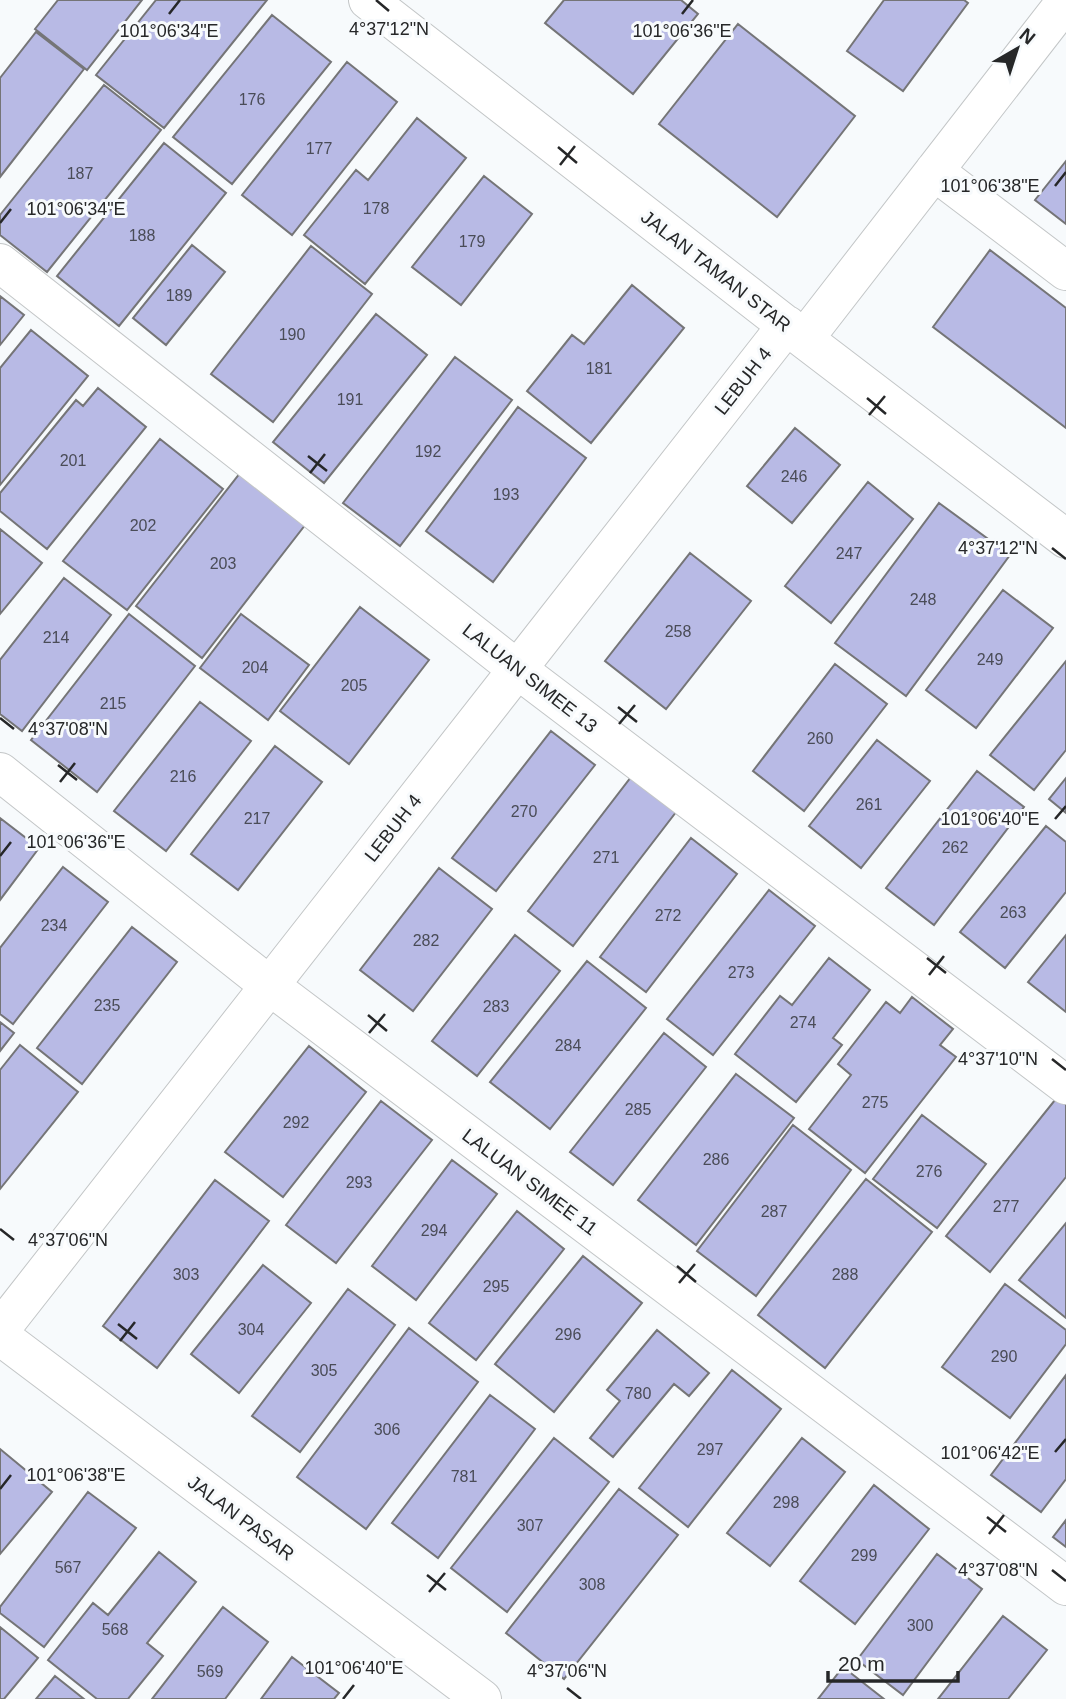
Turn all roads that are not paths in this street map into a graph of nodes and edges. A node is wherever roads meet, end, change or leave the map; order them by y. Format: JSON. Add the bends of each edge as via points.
{"nodes":[{"id":1,"x":368,"y":0,"type":"edge"},
{"id":2,"x":1066,"y":1,"type":"edge"},
{"id":3,"x":934,"y":171,"type":"junction"},
{"id":4,"x":0,"y":263,"type":"edge"},
{"id":5,"x":1066,"y":271,"type":"edge"},
{"id":6,"x":795,"y":332,"type":"junction"},
{"id":7,"x":1066,"y":539,"type":"edge"},
{"id":8,"x":517,"y":669,"type":"junction"},
{"id":9,"x":0,"y":772,"type":"edge"},
{"id":10,"x":270,"y":986,"type":"junction"},
{"id":11,"x":1066,"y":1085,"type":"edge"},
{"id":12,"x":0,"y":1330,"type":"edge"},
{"id":13,"x":0,"y":1336,"type":"edge"},
{"id":14,"x":1066,"y":1586,"type":"edge"},
{"id":15,"x":482,"y":1699,"type":"edge"}],
"edges":[{"from":1,"to":6,"type":"street","name":"JALAN TAMAN STAR"},
{"from":2,"to":3,"type":"street","name":"LEBUH 4"},
{"from":3,"to":5,"type":"street"},
{"from":3,"to":6,"type":"street","name":"LEBUH 4"},
{"from":4,"to":8,"type":"street","name":"LALUAN SIMEE 13"},
{"from":6,"to":7,"type":"street","name":"JALAN TAMAN STAR"},
{"from":6,"to":8,"type":"street","name":"LEBUH 4"},
{"from":8,"to":10,"type":"street","name":"LEBUH 4"},
{"from":8,"to":11,"type":"street","name":"LALUAN SIMEE 13"},
{"from":9,"to":10,"type":"street","name":"LALUAN SIMEE 11"},
{"from":10,"to":12,"type":"street","name":"LEBUH 4"},
{"from":10,"to":14,"type":"street","name":"LALUAN SIMEE 11"},
{"from":13,"to":15,"type":"street","name":"JALAN PASAR"}]}
